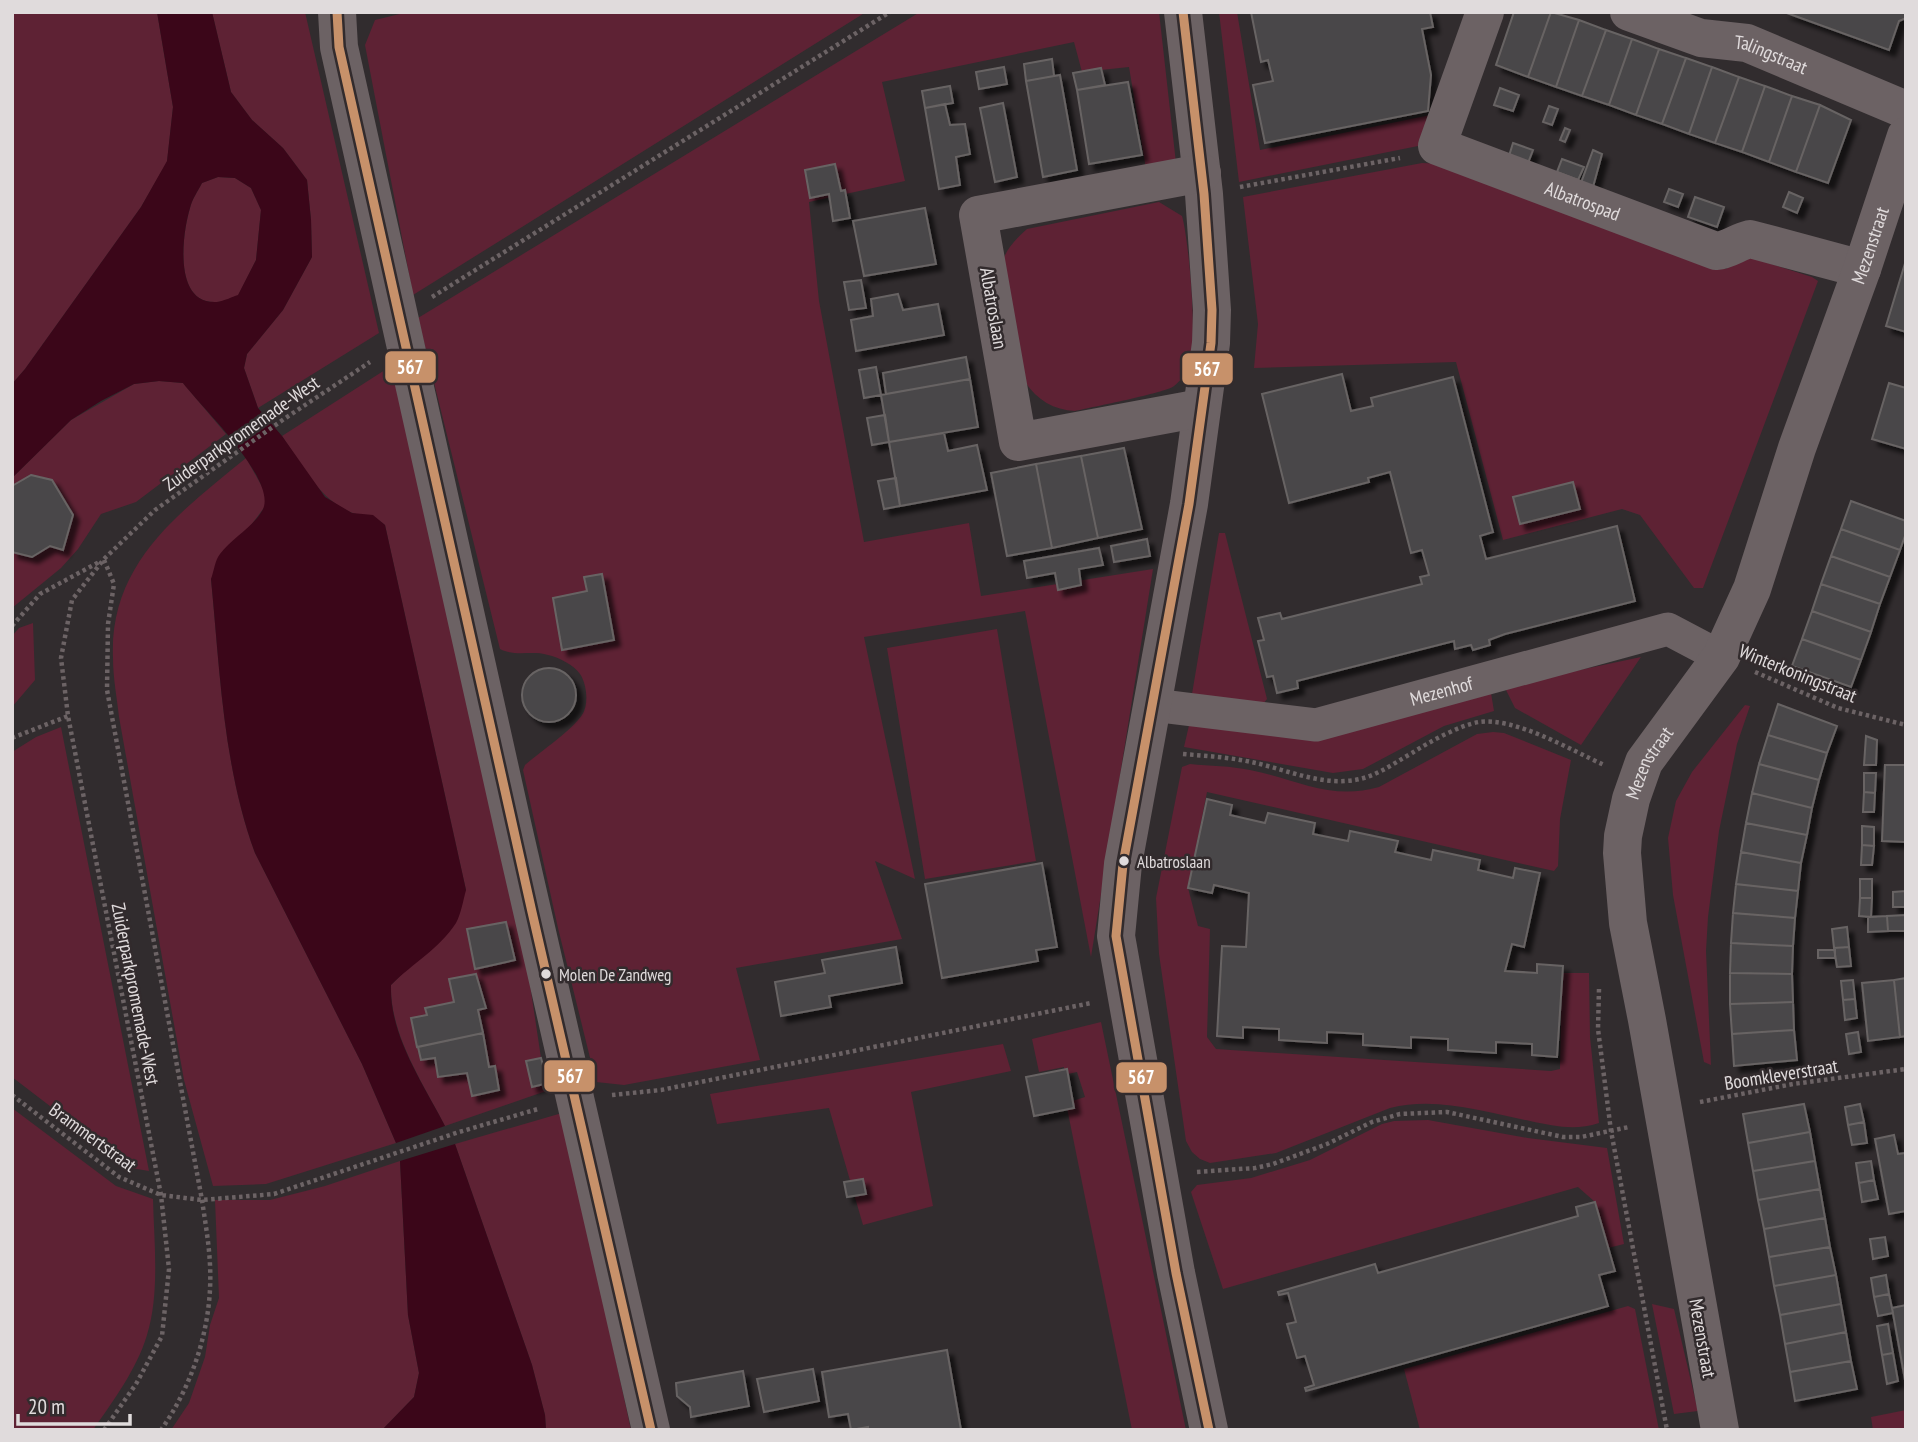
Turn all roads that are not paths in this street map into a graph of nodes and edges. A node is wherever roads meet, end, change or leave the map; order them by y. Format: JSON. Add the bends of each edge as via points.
{"nodes":[{"id":1,"x":337,"y":12,"type":"edge"},
{"id":2,"x":1183,"y":12,"type":"edge"},
{"id":3,"x":1485,"y":12,"type":"edge"},
{"id":4,"x":1629,"y":12,"type":"edge"},
{"id":5,"x":1906,"y":110,"type":"edge"},
{"id":6,"x":1906,"y":136,"type":"edge"},
{"id":7,"x":1203,"y":184,"type":"junction"},
{"id":8,"x":1862,"y":269,"type":"junction"},
{"id":9,"x":1201,"y":408,"type":"junction"},
{"id":10,"x":1721,"y":657,"type":"junction"},
{"id":11,"x":1153,"y":705,"type":"junction"},
{"id":12,"x":651,"y":1430,"type":"edge"},
{"id":13,"x":1209,"y":1430,"type":"edge"},
{"id":14,"x":1720,"y":1430,"type":"edge"}],
"edges":[{"from":1,"to":12,"type":"street","via":[[338,47]]},
{"from":2,"to":7,"type":"street"},
{"from":3,"to":8,"type":"street","name":"Albatrospad","via":[[1437,146],[1716,251],[1750,239]]},
{"from":4,"to":5,"type":"street","name":"Talingstraat","via":[[1701,38],[1747,43]]},
{"from":6,"to":8,"type":"street","name":"Mezenstraat"},
{"from":7,"to":9,"type":"street","via":[[1212,310]]},
{"from":7,"to":9,"type":"street","name":"Albatroslaan","via":[[978,215],[1018,442]]},
{"from":8,"to":10,"type":"street","name":"Mezenstraat","via":[[1752,589]]},
{"from":9,"to":11,"type":"street"},
{"from":10,"to":11,"type":"street","name":"Mezenhof","via":[[1668,629],[1316,725]]},
{"from":10,"to":14,"type":"street","name":"Mezenstraat","via":[[1644,762],[1623,836],[1628,923]]},
{"from":11,"to":13,"type":"street","via":[[1123,864],[1116,936]]}]}
